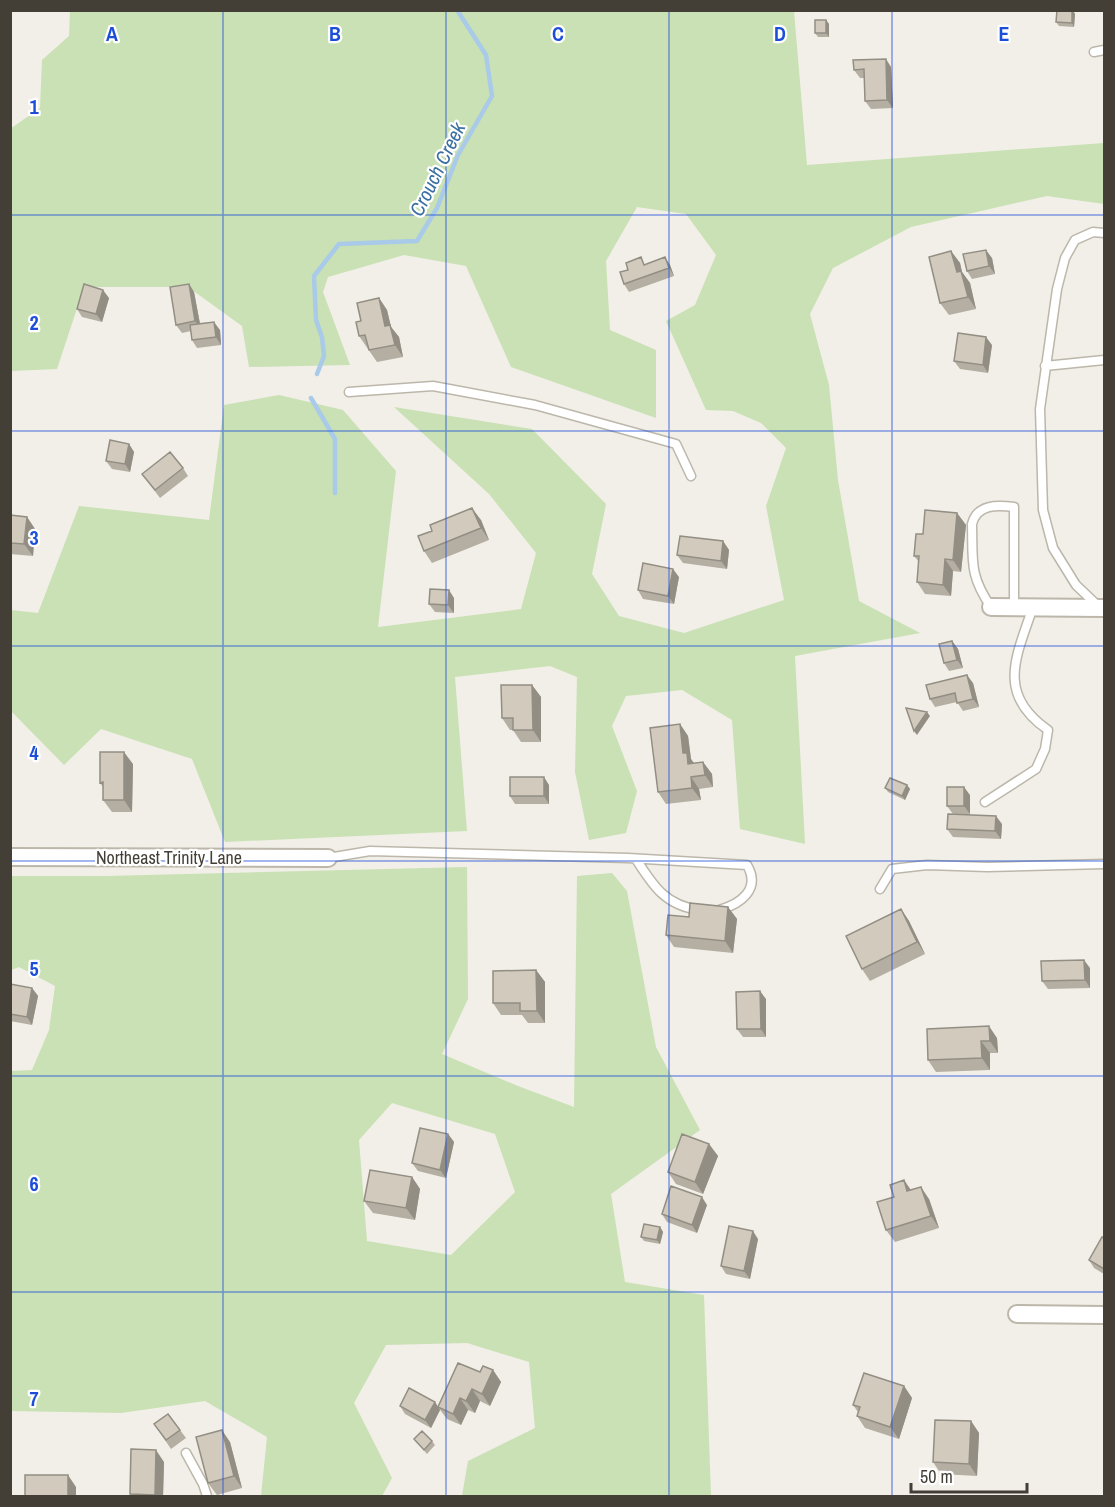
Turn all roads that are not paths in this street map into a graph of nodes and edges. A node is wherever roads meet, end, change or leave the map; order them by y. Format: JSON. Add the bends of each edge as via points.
{"nodes":[{"id":1,"x":1104,"y":50,"type":"edge"},
{"id":2,"x":1094,"y":52,"type":"dead end"},
{"id":3,"x":1104,"y":233,"type":"edge"},
{"id":4,"x":1104,"y":360,"type":"edge"},
{"id":5,"x":1045,"y":366,"type":"junction"},
{"id":6,"x":349,"y":392,"type":"dead end"},
{"id":7,"x":691,"y":476,"type":"dead end"},
{"id":8,"x":991,"y":607,"type":"joint"},
{"id":9,"x":1033,"y":607,"type":"junction"},
{"id":10,"x":1014,"y":608,"type":"junction"},
{"id":11,"x":1103,"y":608,"type":"edge"},
{"id":12,"x":985,"y":802,"type":"dead end"},
{"id":13,"x":10,"y":856,"type":"edge"},
{"id":14,"x":328,"y":858,"type":"joint"},
{"id":15,"x":636,"y":859,"type":"junction"},
{"id":16,"x":1104,"y":864,"type":"edge"},
{"id":17,"x":880,"y":889,"type":"dead end"},
{"id":18,"x":1017,"y":1314,"type":"dead end"},
{"id":19,"x":1104,"y":1315,"type":"edge"},
{"id":20,"x":186,"y":1453,"type":"dead end"},
{"id":21,"x":207,"y":1497,"type":"edge"}],
"edges":[{"from":1,"to":2,"type":"lane"},
{"from":3,"to":5,"type":"lane","via":[[1093,232],[1075,240],[1065,258]]},
{"from":4,"to":5,"type":"lane"},
{"from":5,"to":11,"type":"lane","via":[[1040,409],[1043,510],[1053,549],[1064,567],[1076,585]]},
{"from":6,"to":7,"type":"lane","via":[[433,386],[535,405],[676,444]]},
{"from":8,"to":10,"type":"street"},
{"from":8,"to":10,"type":"lane","via":[[973,572],[972,524],[978,512],[998,505],[1014,507]]},
{"from":9,"to":10,"type":"street"},
{"from":9,"to":11,"type":"street"},
{"from":9,"to":12,"type":"lane","via":[[1017,652],[1013,683],[1025,710],[1048,730],[1045,749],[1036,769]]},
{"from":13,"to":14,"type":"street","name":"Northeast Trinity Lane"},
{"from":14,"to":15,"type":"lane","via":[[370,851]]},
{"from":15,"to":15,"type":"lane","via":[[666,897],[686,908],[720,910],[734,905],[744,898],[752,881],[747,865]]},
{"from":16,"to":17,"type":"lane","via":[[927,865],[892,869]]},
{"from":18,"to":19,"type":"street"},
{"from":20,"to":21,"type":"lane"}]}
